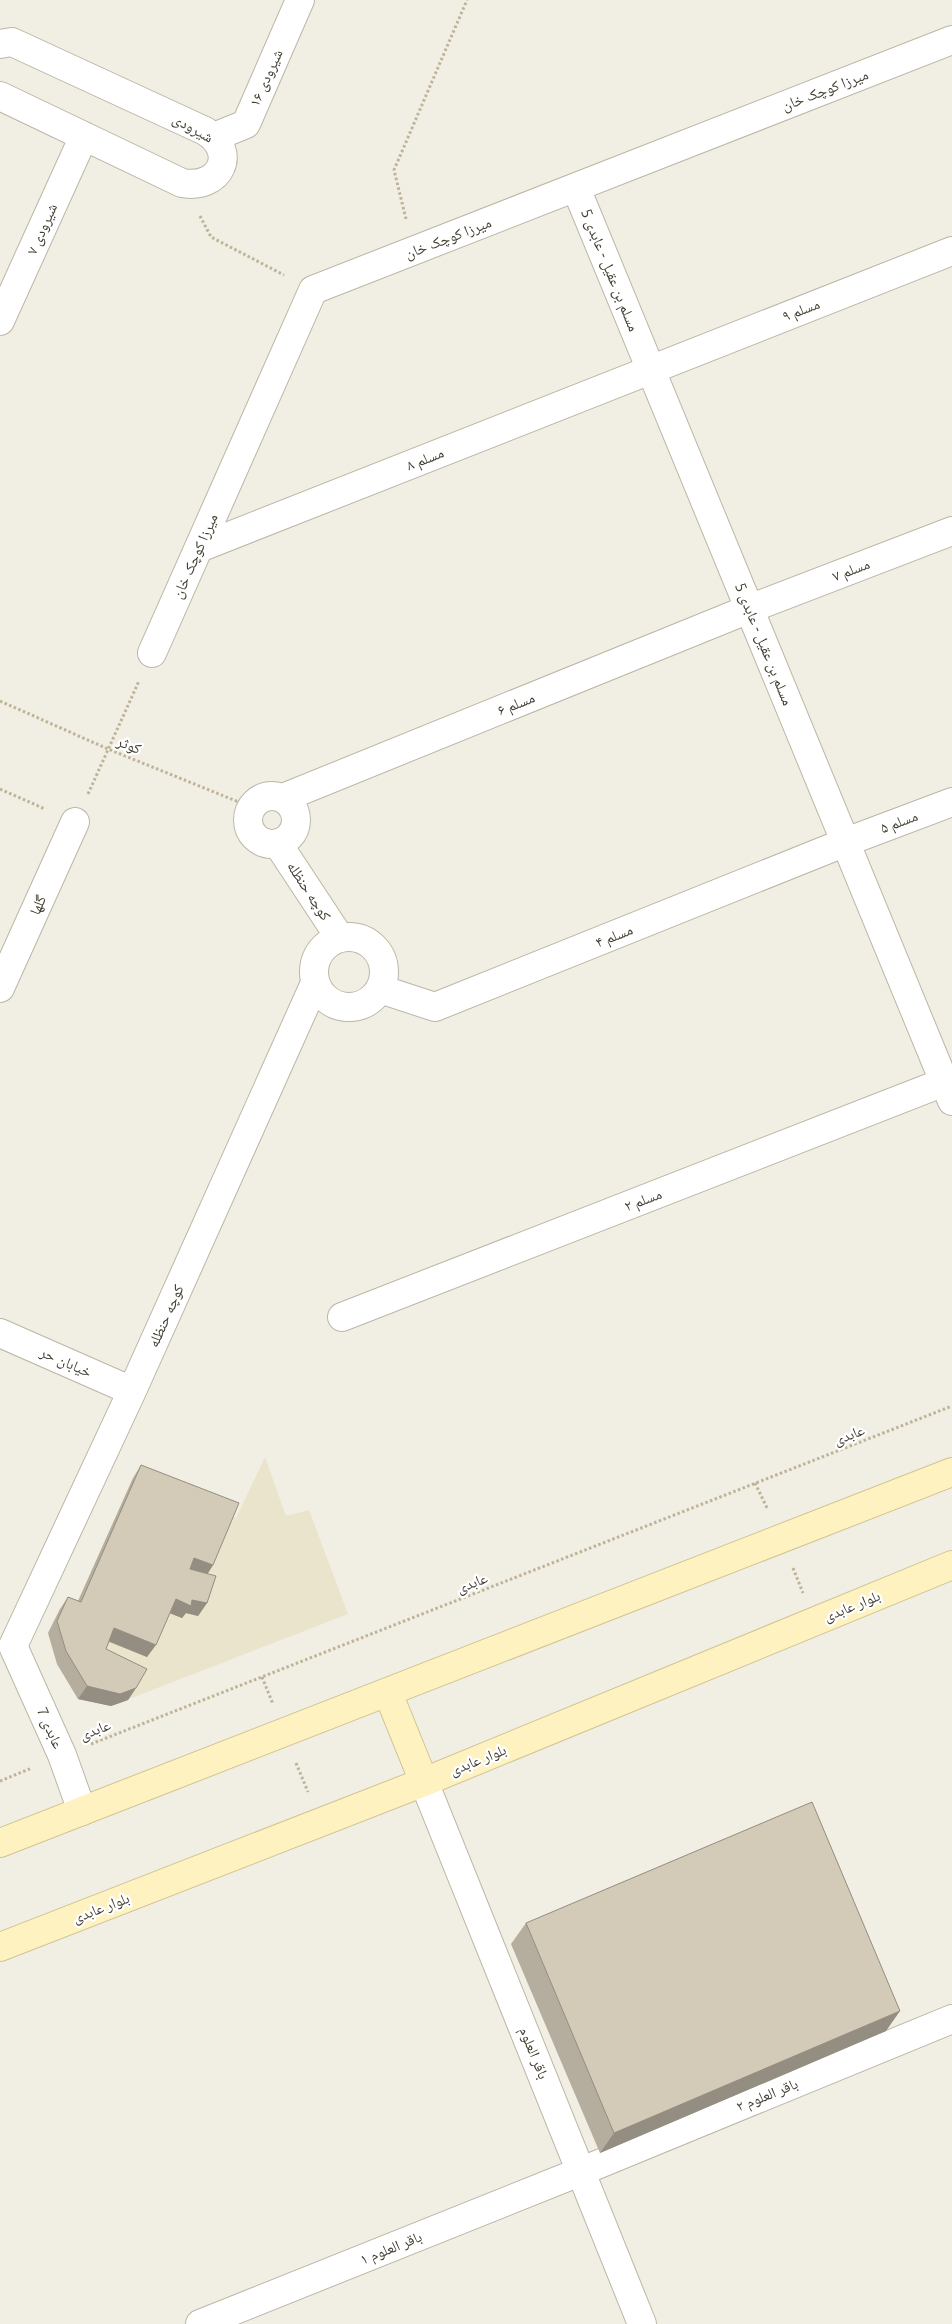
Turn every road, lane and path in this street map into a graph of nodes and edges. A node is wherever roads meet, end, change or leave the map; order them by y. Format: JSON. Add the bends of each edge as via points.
{"nodes":[{"id":1,"x":300,"y":0,"type":"edge"},
{"id":2,"x":467,"y":0,"type":"edge"},
{"id":3,"x":952,"y":40,"type":"edge"},
{"id":4,"x":0,"y":44,"type":"edge"},
{"id":5,"x":0,"y":96,"type":"edge"},
{"id":6,"x":84,"y":136,"type":"junction"},
{"id":7,"x":214,"y":137,"type":"junction"},
{"id":8,"x":182,"y":182,"type":"junction"},
{"id":9,"x":576,"y":188,"type":"junction"},
{"id":10,"x":414,"y":251,"type":"junction"},
{"id":11,"x":952,"y":251,"type":"edge"},
{"id":12,"x":314,"y":290,"type":"junction"},
{"id":13,"x":0,"y":321,"type":"edge"},
{"id":14,"x":651,"y":369,"type":"junction"},
{"id":15,"x":952,"y":531,"type":"edge"},
{"id":16,"x":199,"y":548,"type":"junction"},
{"id":17,"x":749,"y":609,"type":"junction"},
{"id":18,"x":152,"y":653,"type":"joint"},
{"id":19,"x":0,"y":701,"type":"edge"},
{"id":20,"x":108,"y":749,"type":"junction"},
{"id":21,"x":0,"y":789,"type":"edge"},
{"id":22,"x":283,"y":798,"type":"junction"},
{"id":23,"x":952,"y":802,"type":"edge"},
{"id":24,"x":251,"y":807,"type":"junction"},
{"id":25,"x":75,"y":822,"type":"junction"},
{"id":26,"x":846,"y":842,"type":"junction"},
{"id":27,"x":278,"y":844,"type":"junction"},
{"id":28,"x":340,"y":938,"type":"junction"},
{"id":29,"x":315,"y":983,"type":"junction"},
{"id":30,"x":0,"y":988,"type":"edge"},
{"id":31,"x":380,"y":989,"type":"junction"},
{"id":32,"x":949,"y":1087,"type":"edge"},
{"id":33,"x":342,"y":1317,"type":"dead end"},
{"id":34,"x":0,"y":1333,"type":"edge"},
{"id":35,"x":132,"y":1391,"type":"junction"},
{"id":36,"x":952,"y":1406,"type":"edge"},
{"id":37,"x":952,"y":1472,"type":"edge"},
{"id":38,"x":952,"y":1565,"type":"edge"},
{"id":39,"x":7,"y":1648,"type":"edge"},
{"id":40,"x":388,"y":1693,"type":"junction"},
{"id":41,"x":62,"y":1755,"type":"junction"},
{"id":42,"x":0,"y":1781,"type":"edge"},
{"id":43,"x":424,"y":1782,"type":"junction"},
{"id":44,"x":82,"y":1811,"type":"junction"},
{"id":45,"x":0,"y":1843,"type":"edge"},
{"id":46,"x":0,"y":1947,"type":"edge"},
{"id":47,"x":952,"y":2019,"type":"edge"},
{"id":48,"x":582,"y":2171,"type":"junction"},
{"id":49,"x":200,"y":2324,"type":"edge"},
{"id":50,"x":642,"y":2324,"type":"edge"}],
"edges":[{"from":1,"to":7,"type":"street","name":"شیرودی ۱۶","via":[[246,124]]},
{"from":2,"to":10,"type":"path","via":[[394,170]]},
{"from":3,"to":9,"type":"street","name":"میرزا کوچک خان"},
{"from":4,"to":7,"type":"street","name":"شیرودی","via":[[12,42]]},
{"from":5,"to":6,"type":"street","name":"شیرودی"},
{"from":6,"to":8,"type":"street","name":"شیرودی"},
{"from":6,"to":13,"type":"street","name":"شیرودی ۷"},
{"from":7,"to":8,"type":"street","name":"شیرودی","via":[[222,154],[218,172],[203,184]]},
{"from":8,"to":12,"type":"path","via":[[211,237]]},
{"from":9,"to":10,"type":"street","name":"میرزا کوچک خان"},
{"from":9,"to":14,"type":"street","name":"مسلم بن عقیل - عابدی 5"},
{"from":10,"to":12,"type":"street","name":"میرزا کوچک خان"},
{"from":11,"to":14,"type":"street","name":"مسلم ۹"},
{"from":12,"to":16,"type":"street","name":"میرزا کوچک خان"},
{"from":14,"to":16,"type":"street","name":"مسلم ۸"},
{"from":14,"to":17,"type":"street","name":"مسلم بن عقیل - عابدی 5"},
{"from":15,"to":17,"type":"street","name":"مسلم ۷"},
{"from":16,"to":18,"type":"street","name":"میرزا کوچک خان"},
{"from":17,"to":22,"type":"street","name":"مسلم ۶"},
{"from":17,"to":26,"type":"street","name":"مسلم بن عقیل - عابدی 5"},
{"from":18,"to":20,"type":"path"},
{"from":19,"to":20,"type":"path","name":"کوثر"},
{"from":20,"to":24,"type":"path","name":"کوثر"},
{"from":20,"to":25,"type":"path"},
{"from":21,"to":25,"type":"path"},
{"from":22,"to":24,"type":"street","via":[[271,796],[260,799]]},
{"from":22,"to":27,"type":"street","via":[[296,816],[295,828],[289,838]]},
{"from":23,"to":26,"type":"street","name":"مسلم ۵"},
{"from":24,"to":27,"type":"street","via":[[247,818],[249,830],[266,844]]},
{"from":25,"to":30,"type":"street","name":"گلها"},
{"from":26,"to":31,"type":"street","name":"مسلم ۴","via":[[435,1007]]},
{"from":26,"to":32,"type":"street","name":"مسلم بن عقیل - عابدی 5"},
{"from":27,"to":28,"type":"street","name":"کوچه حنظله"},
{"from":28,"to":29,"type":"street","via":[[324,948],[314,964]]},
{"from":28,"to":31,"type":"street","via":[[356,937],[371,944],[381,957],[385,973]]},
{"from":29,"to":31,"type":"street","via":[[324,997],[337,1006],[354,1008],[370,1002]]},
{"from":29,"to":35,"type":"street","name":"کوچه حنظله"},
{"from":32,"to":33,"type":"street","name":"مسلم ۲"},
{"from":34,"to":35,"type":"street","name":"خیابان حر"},
{"from":35,"to":39,"type":"street","name":"کوچه حنظله"},
{"from":36,"to":41,"type":"path","name":"عابدی"},
{"from":37,"to":40,"type":"main road"},
{"from":38,"to":43,"type":"main road","name":"بلوار عابدی"},
{"from":39,"to":41,"type":"street","name":"عابدی 7"},
{"from":40,"to":43,"type":"main road"},
{"from":40,"to":44,"type":"main road"},
{"from":41,"to":42,"type":"path","name":"عابدی"},
{"from":41,"to":44,"type":"street","name":"عابدی 7"},
{"from":43,"to":46,"type":"main road","name":"بلوار عابدی"},
{"from":43,"to":48,"type":"street","name":"باقر العلوم"},
{"from":44,"to":45,"type":"main road"},
{"from":47,"to":48,"type":"street","name":"باقر العلوم ۲"},
{"from":48,"to":49,"type":"street","name":"باقر العلوم ۱"},
{"from":48,"to":50,"type":"street","name":"باقر العلوم"}]}
